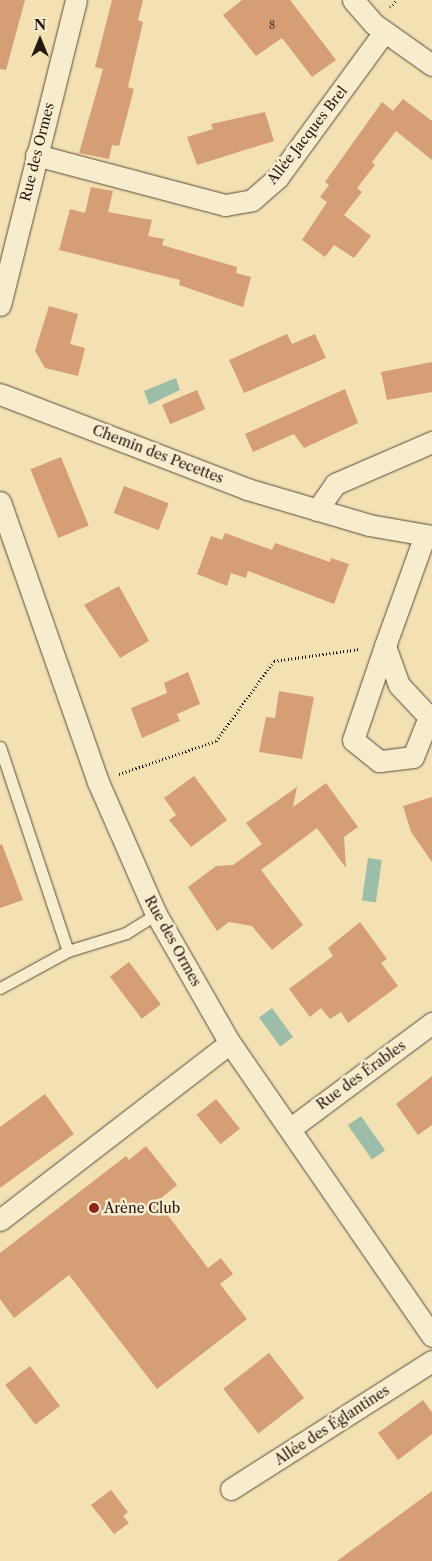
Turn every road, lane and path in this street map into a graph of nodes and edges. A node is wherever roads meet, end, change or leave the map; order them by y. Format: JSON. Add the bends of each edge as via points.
{"nodes":[{"id":1,"x":76,"y":0,"type":"edge"},
{"id":2,"x":353,"y":0,"type":"edge"},
{"id":3,"x":384,"y":32,"type":"junction"},
{"id":4,"x":432,"y":65,"type":"edge"},
{"id":5,"x":36,"y":155,"type":"junction"},
{"id":6,"x":0,"y":305,"type":"edge"},
{"id":7,"x":0,"y":394,"type":"edge"},
{"id":8,"x":432,"y":442,"type":"edge"},
{"id":9,"x":0,"y":502,"type":"edge"},
{"id":10,"x":317,"y":510,"type":"junction"},
{"id":11,"x":428,"y":536,"type":"edge"},
{"id":12,"x":385,"y":646,"type":"junction"},
{"id":13,"x":0,"y":747,"type":"edge"},
{"id":14,"x":98,"y":782,"type":"junction"},
{"id":15,"x":156,"y":914,"type":"junction"},
{"id":16,"x":68,"y":951,"type":"junction"},
{"id":17,"x":0,"y":988,"type":"edge"},
{"id":18,"x":432,"y":1023,"type":"edge"},
{"id":19,"x":230,"y":1043,"type":"junction"},
{"id":20,"x":291,"y":1128,"type":"junction"},
{"id":21,"x":0,"y":1220,"type":"edge"},
{"id":22,"x":428,"y":1324,"type":"edge"},
{"id":23,"x":432,"y":1361,"type":"edge"},
{"id":24,"x":231,"y":1490,"type":"dead end"}],
"edges":[{"from":1,"to":5,"type":"street","name":"Rue des Ormes"},
{"from":2,"to":3,"type":"street"},
{"from":3,"to":4,"type":"street"},
{"from":3,"to":5,"type":"street","name":"Allée Jacques Brel","via":[[278,177],[252,200],[225,205]]},
{"from":5,"to":6,"type":"street","name":"Rue des Ormes"},
{"from":7,"to":10,"type":"street","name":"Chemin des Pecettes","via":[[247,488]]},
{"from":8,"to":10,"type":"street","via":[[335,484]]},
{"from":9,"to":14,"type":"street","name":"Rue des Ormes"},
{"from":10,"to":11,"type":"street","name":"Chemin des Pecettes"},
{"from":11,"to":12,"type":"street"},
{"from":12,"to":12,"type":"street","via":[[353,740],[379,761],[414,757],[429,717],[399,685]]},
{"from":12,"to":14,"type":"path","via":[[274,661],[216,741]]},
{"from":13,"to":16,"type":"lane"},
{"from":14,"to":15,"type":"street","name":"Rue des Ormes"},
{"from":15,"to":16,"type":"lane","via":[[126,934]]},
{"from":15,"to":19,"type":"street","name":"Rue des Ormes"},
{"from":16,"to":17,"type":"lane"},
{"from":18,"to":20,"type":"street","name":"Rue des Érables"},
{"from":19,"to":20,"type":"street","name":"Rue des Ormes"},
{"from":19,"to":21,"type":"street"},
{"from":20,"to":22,"type":"street","name":"Rue des Ormes"},
{"from":23,"to":24,"type":"street","name":"Allée des Églantines"}]}
